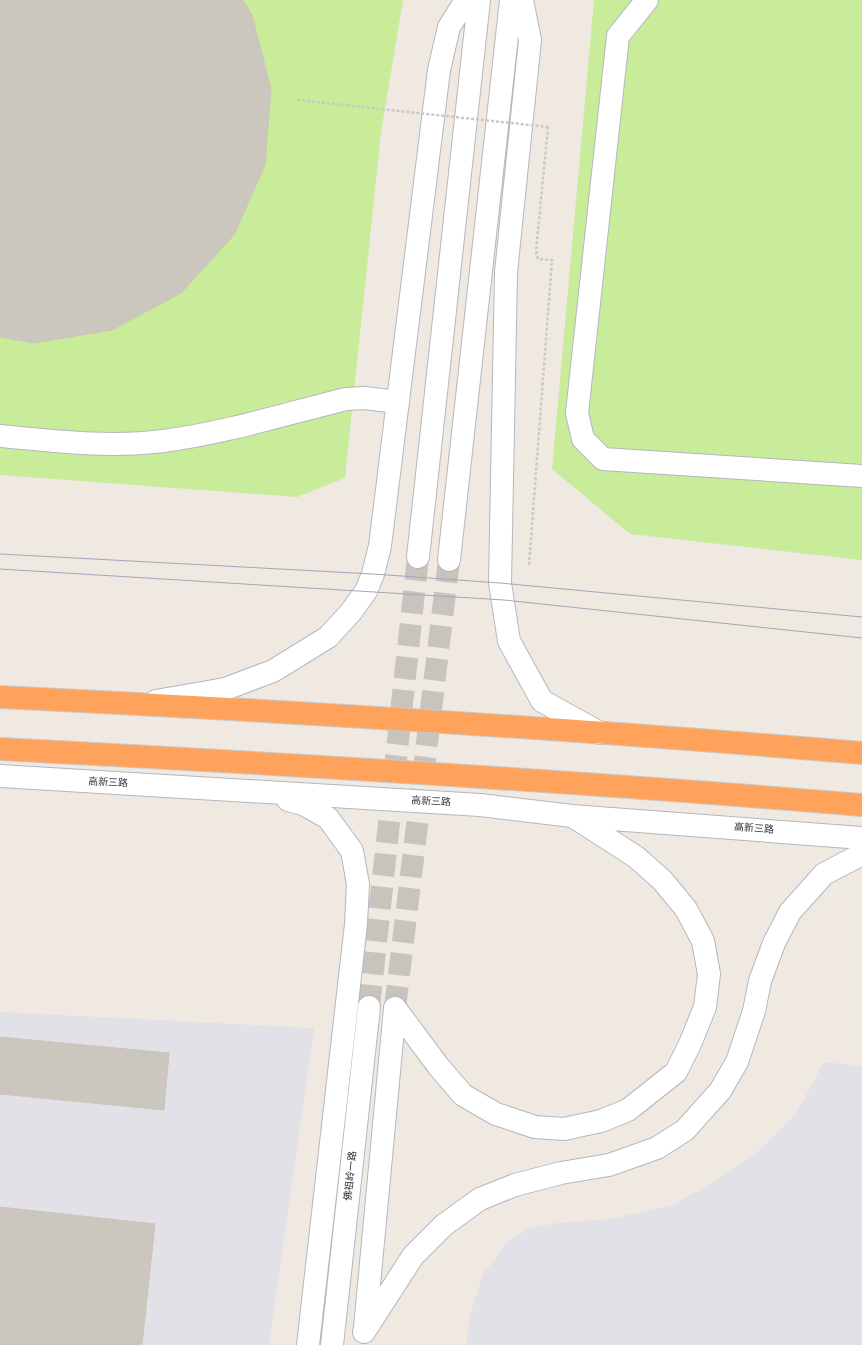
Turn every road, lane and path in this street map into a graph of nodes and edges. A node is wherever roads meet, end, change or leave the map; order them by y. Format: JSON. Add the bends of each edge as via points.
{"nodes":[{"id":1,"x":466,"y":0,"type":"edge"},
{"id":2,"x":479,"y":0,"type":"edge"},
{"id":3,"x":511,"y":0,"type":"edge"},
{"id":4,"x":522,"y":0,"type":"edge"},
{"id":5,"x":647,"y":0,"type":"edge"},
{"id":6,"x":297,"y":100,"type":"dead end"},
{"id":7,"x":398,"y":402,"type":"junction"},
{"id":8,"x":0,"y":436,"type":"edge"},
{"id":9,"x":862,"y":476,"type":"edge"},
{"id":10,"x":418,"y":557,"type":"tunnel mouth"},
{"id":11,"x":449,"y":560,"type":"tunnel mouth"},
{"id":12,"x":529,"y":565,"type":"dead end"},
{"id":13,"x":0,"y":697,"type":"edge"},
{"id":14,"x":135,"y":704,"type":"junction"},
{"id":15,"x":600,"y":733,"type":"junction"},
{"id":16,"x":0,"y":748,"type":"edge"},
{"id":17,"x":862,"y":753,"type":"edge"},
{"id":18,"x":0,"y":776,"type":"edge"},
{"id":19,"x":250,"y":792,"type":"junction"},
{"id":20,"x":862,"y":805,"type":"edge"},
{"id":21,"x":572,"y":816,"type":"junction"},
{"id":22,"x":862,"y":838,"type":"edge"},
{"id":23,"x":862,"y":854,"type":"edge"},
{"id":24,"x":369,"y":1006,"type":"tunnel mouth"},
{"id":25,"x":364,"y":1338,"type":"edge"},
{"id":26,"x":308,"y":1345,"type":"edge"},
{"id":27,"x":332,"y":1345,"type":"edge"}],
"edges":[{"from":1,"to":7,"type":"street","via":[[449,27],[439,70]]},
{"from":2,"to":10,"type":"street"},
{"from":3,"to":11,"type":"street"},
{"from":4,"to":15,"type":"street","via":[[530,40],[506,272],[500,583],[509,641],[542,701]]},
{"from":5,"to":9,"type":"street","via":[[618,36],[577,413],[582,439],[603,459]]},
{"from":6,"to":12,"type":"path","bridge":true,"via":[[548,128],[536,251],[538,259],[552,260]]},
{"from":7,"to":8,"type":"street","via":[[364,398],[346,399],[200,435],[162,441],[80,444]]},
{"from":7,"to":14,"type":"street","via":[[380,546],[366,591],[350,612],[328,637],[273,670],[225,689]]},
{"from":13,"to":14,"type":"highway"},
{"from":14,"to":15,"type":"highway"},
{"from":15,"to":17,"type":"highway"},
{"from":16,"to":20,"type":"highway","via":[[293,764]]},
{"from":18,"to":19,"type":"street","name":"高新三路"},
{"from":19,"to":21,"type":"street","name":"高新三路","via":[[480,805]]},
{"from":19,"to":26,"type":"street","via":[[303,804],[328,818],[352,851],[358,884],[356,924]]},
{"from":21,"to":22,"type":"street","name":"高新三路"},
{"from":21,"to":25,"type":"street","via":[[636,857],[662,880],[686,909],[703,941],[708,974],[705,1007],[676,1072],[628,1110],[601,1121],[564,1129],[535,1127],[496,1114],[463,1095],[395,1008]]},
{"from":23,"to":25,"type":"street","via":[[824,874],[790,912],[774,943],[760,982],[737,1062],[720,1091],[685,1130],[657,1148],[609,1165],[561,1173],[515,1185],[480,1199],[444,1225],[413,1256]]},
{"from":24,"to":27,"type":"street","name":"佛祖岭一路"}]}
